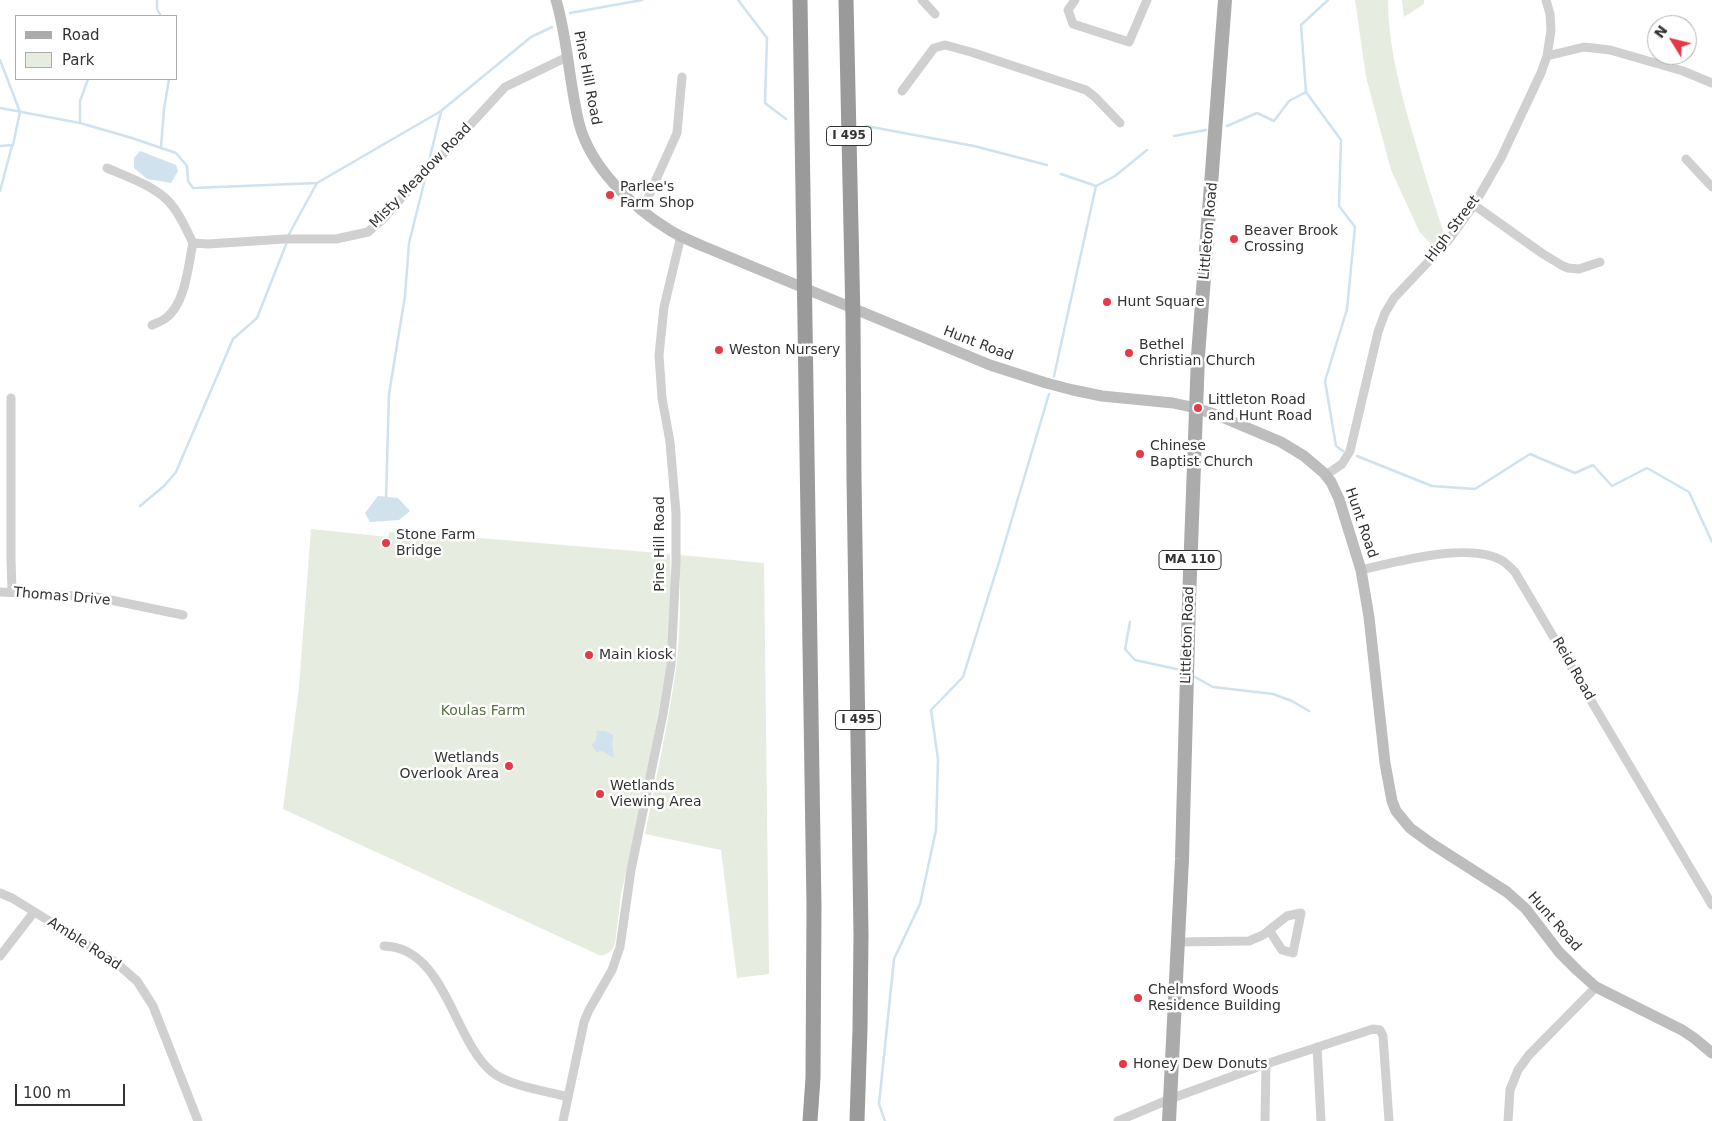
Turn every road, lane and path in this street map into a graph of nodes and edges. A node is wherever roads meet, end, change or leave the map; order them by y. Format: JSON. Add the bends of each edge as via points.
{"nodes":[{"id":1,"x":556,"y":0,"type":"edge"},
{"id":2,"x":800,"y":0,"type":"edge"},
{"id":3,"x":846,"y":0,"type":"edge"},
{"id":4,"x":922,"y":0,"type":"edge"},
{"id":5,"x":1075,"y":0,"type":"edge"},
{"id":6,"x":1147,"y":0,"type":"edge"},
{"id":7,"x":1226,"y":0,"type":"edge"},
{"id":8,"x":1546,"y":0,"type":"edge"},
{"id":9,"x":935,"y":14,"type":"dead end"},
{"id":10,"x":1548,"y":56,"type":"junction"},
{"id":11,"x":567,"y":57,"type":"junction"},
{"id":12,"x":682,"y":77,"type":"dead end"},
{"id":13,"x":1712,"y":83,"type":"edge"},
{"id":14,"x":902,"y":90,"type":"dead end"},
{"id":15,"x":1120,"y":123,"type":"dead end"},
{"id":16,"x":1686,"y":159,"type":"dead end"},
{"id":17,"x":107,"y":168,"type":"dead end"},
{"id":18,"x":1712,"y":187,"type":"edge"},
{"id":19,"x":1474,"y":205,"type":"junction"},
{"id":20,"x":642,"y":210,"type":"junction"},
{"id":21,"x":681,"y":236,"type":"junction"},
{"id":22,"x":193,"y":243,"type":"junction"},
{"id":23,"x":1600,"y":262,"type":"dead end"},
{"id":24,"x":152,"y":325,"type":"dead end"},
{"id":25,"x":11,"y":398,"type":"dead end"},
{"id":26,"x":1196,"y":408,"type":"junction"},
{"id":27,"x":1326,"y":475,"type":"junction"},
{"id":28,"x":1361,"y":570,"type":"junction"},
{"id":29,"x":12,"y":591,"type":"junction"},
{"id":30,"x":0,"y":592,"type":"edge"},
{"id":31,"x":183,"y":615,"type":"dead end"},
{"id":32,"x":0,"y":893,"type":"edge"},
{"id":33,"x":1712,"y":905,"type":"edge"},
{"id":34,"x":34,"y":912,"type":"junction"},
{"id":35,"x":1269,"y":930,"type":"junction"},
{"id":36,"x":1178,"y":942,"type":"junction"},
{"id":37,"x":384,"y":946,"type":"dead end"},
{"id":38,"x":0,"y":956,"type":"edge"},
{"id":39,"x":1596,"y":987,"type":"junction"},
{"id":40,"x":1317,"y":1047,"type":"junction"},
{"id":41,"x":1712,"y":1053,"type":"edge"},
{"id":42,"x":1266,"y":1064,"type":"junction"},
{"id":43,"x":568,"y":1097,"type":"junction"},
{"id":44,"x":1170,"y":1099,"type":"junction"},
{"id":45,"x":198,"y":1121,"type":"edge"},
{"id":46,"x":563,"y":1121,"type":"edge"},
{"id":47,"x":810,"y":1121,"type":"edge"},
{"id":48,"x":857,"y":1121,"type":"edge"},
{"id":49,"x":1118,"y":1121,"type":"edge"},
{"id":50,"x":1169,"y":1121,"type":"edge"},
{"id":51,"x":1265,"y":1121,"type":"edge"},
{"id":52,"x":1321,"y":1121,"type":"edge"},
{"id":53,"x":1389,"y":1121,"type":"edge"},
{"id":54,"x":1508,"y":1121,"type":"edge"}],
"edges":[{"from":1,"to":11,"type":"street","name":"Pine Hill Road"},
{"from":2,"to":47,"type":"highway","via":[[814,906]]},
{"from":3,"to":48,"type":"highway","number":"I 495","via":[[861,935]]},
{"from":4,"to":9,"type":"street"},
{"from":5,"to":6,"type":"street","via":[[1068,10],[1073,24],[1129,42]]},
{"from":7,"to":26,"type":"main road","name":"Littleton Road","number":"MA 110"},
{"from":8,"to":10,"type":"street","name":"High Street","via":[[1551,22]]},
{"from":10,"to":13,"type":"street","via":[[1584,47],[1610,50]]},
{"from":10,"to":19,"type":"street","name":"High Street","via":[[1507,145]]},
{"from":11,"to":20,"type":"street","name":"Pine Hill Road","via":[[584,140],[611,180]]},
{"from":11,"to":22,"type":"street","name":"Misty Meadow Road","via":[[504,87],[368,232],[336,239]]},
{"from":12,"to":20,"type":"street","via":[[677,133]]},
{"from":14,"to":15,"type":"street","via":[[934,48],[945,45],[1086,90]]},
{"from":16,"to":18,"type":"street"},
{"from":17,"to":22,"type":"street","via":[[133,178],[164,197],[174,207]]},
{"from":19,"to":23,"type":"street","via":[[1563,266],[1579,269]]},
{"from":19,"to":27,"type":"street","name":"High Street","via":[[1447,242],[1389,306],[1378,332],[1350,451],[1342,464]]},
{"from":20,"to":21,"type":"street","name":"Pine Hill Road"},
{"from":21,"to":26,"type":"street","name":"Hunt Road","via":[[1006,371],[1102,396]]},
{"from":21,"to":43,"type":"street","name":"Pine Hill Road","via":[[664,307],[659,355],[676,520],[670,678],[631,870],[620,947],[612,970],[586,1016]]},
{"from":22,"to":24,"type":"street","via":[[181,297],[167,318]]},
{"from":25,"to":29,"type":"street"},
{"from":26,"to":27,"type":"street","name":"Hunt Road","via":[[1282,442]]},
{"from":26,"to":36,"type":"main road","name":"Littleton Road","number":"MA 110"},
{"from":27,"to":28,"type":"street","name":"Hunt Road","via":[[1339,499]]},
{"from":28,"to":33,"type":"street","name":"Reid Road","via":[[1424,556],[1460,552],[1484,554],[1503,561],[1514,572]]},
{"from":28,"to":39,"type":"street","name":"Hunt Road","via":[[1385,763],[1396,811],[1424,839],[1491,881],[1526,909],[1559,952]]},
{"from":29,"to":30,"type":"street","name":"Thomas Drive"},
{"from":29,"to":31,"type":"street","name":"Thomas Drive","via":[[96,597]]},
{"from":32,"to":34,"type":"street","name":"Amble Road"},
{"from":34,"to":38,"type":"street"},
{"from":34,"to":45,"type":"street","name":"Amble Road","via":[[114,961],[137,981],[153,1006]]},
{"from":35,"to":35,"type":"street","via":[[1286,916],[1301,913],[1293,953],[1282,950]]},
{"from":35,"to":36,"type":"street","via":[[1249,941]]},
{"from":36,"to":44,"type":"main road","name":"Littleton Road","number":"MA 110"},
{"from":37,"to":43,"type":"street","via":[[406,951],[426,967],[476,1053],[492,1072],[508,1081]]},
{"from":39,"to":41,"type":"street","name":"Hunt Road","via":[[1682,1030]]},
{"from":39,"to":54,"type":"street","via":[[1518,1070],[1510,1090]]},
{"from":40,"to":42,"type":"street"},
{"from":40,"to":52,"type":"street"},
{"from":40,"to":53,"type":"street","via":[[1368,1030],[1382,1032]]},
{"from":42,"to":44,"type":"street"},
{"from":42,"to":51,"type":"street"},
{"from":43,"to":46,"type":"street","name":"Pine Hill Road"},
{"from":44,"to":49,"type":"street"},
{"from":44,"to":50,"type":"main road","name":"Littleton Road","number":"MA 110"}]}
